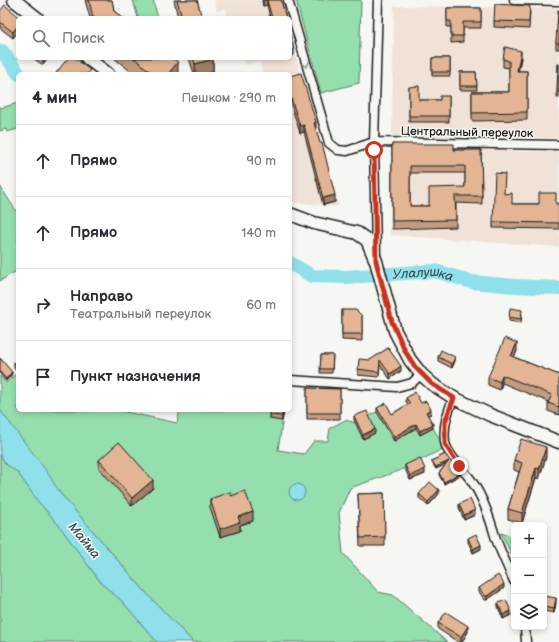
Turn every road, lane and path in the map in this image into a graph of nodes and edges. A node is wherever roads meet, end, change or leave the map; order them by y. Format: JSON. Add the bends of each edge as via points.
{"nodes":[{"id":1,"x":14,"y":0,"type":"edge"},
{"id":2,"x":288,"y":0,"type":"edge"},
{"id":3,"x":378,"y":0,"type":"edge"},
{"id":4,"x":514,"y":0,"type":"edge"},
{"id":5,"x":559,"y":1,"type":"edge"},
{"id":6,"x":34,"y":16,"type":"edge"},
{"id":7,"x":90,"y":60,"type":"edge"},
{"id":8,"x":105,"y":72,"type":"edge"},
{"id":9,"x":374,"y":142,"type":"junction"},
{"id":10,"x":559,"y":145,"type":"edge"},
{"id":11,"x":292,"y":215,"type":"edge"},
{"id":12,"x":376,"y":261,"type":"junction"},
{"id":13,"x":421,"y":374,"type":"junction"},
{"id":14,"x":292,"y":380,"type":"edge"},
{"id":15,"x":454,"y":398,"type":"junction"},
{"id":16,"x":559,"y":442,"type":"edge"},
{"id":17,"x":511,"y":574,"type":"edge"},
{"id":18,"x":525,"y":630,"type":"edge"},
{"id":19,"x":526,"y":642,"type":"edge"}],
"edges":[{"from":1,"to":6,"type":"main road"},
{"from":2,"to":9,"type":"street","name":"Центральный переулок","one_way":true,"via":[[329,142],[338,150],[347,151]]},
{"from":3,"to":9,"type":"street"},
{"from":4,"to":5,"type":"street"},
{"from":7,"to":8,"type":"main road"},
{"from":9,"to":10,"type":"street","name":"Центральный переулок"},
{"from":9,"to":12,"type":"street"},
{"from":11,"to":12,"type":"main road","via":[[357,234],[367,240]]},
{"from":12,"to":13,"type":"main road","via":[[395,331],[410,360]]},
{"from":13,"to":14,"type":"street","via":[[412,382],[397,387]]},
{"from":13,"to":15,"type":"main road"},
{"from":15,"to":16,"type":"main road"},
{"from":15,"to":17,"type":"street","via":[[445,422],[445,444],[476,486]]},
{"from":18,"to":19,"type":"street"}]}
